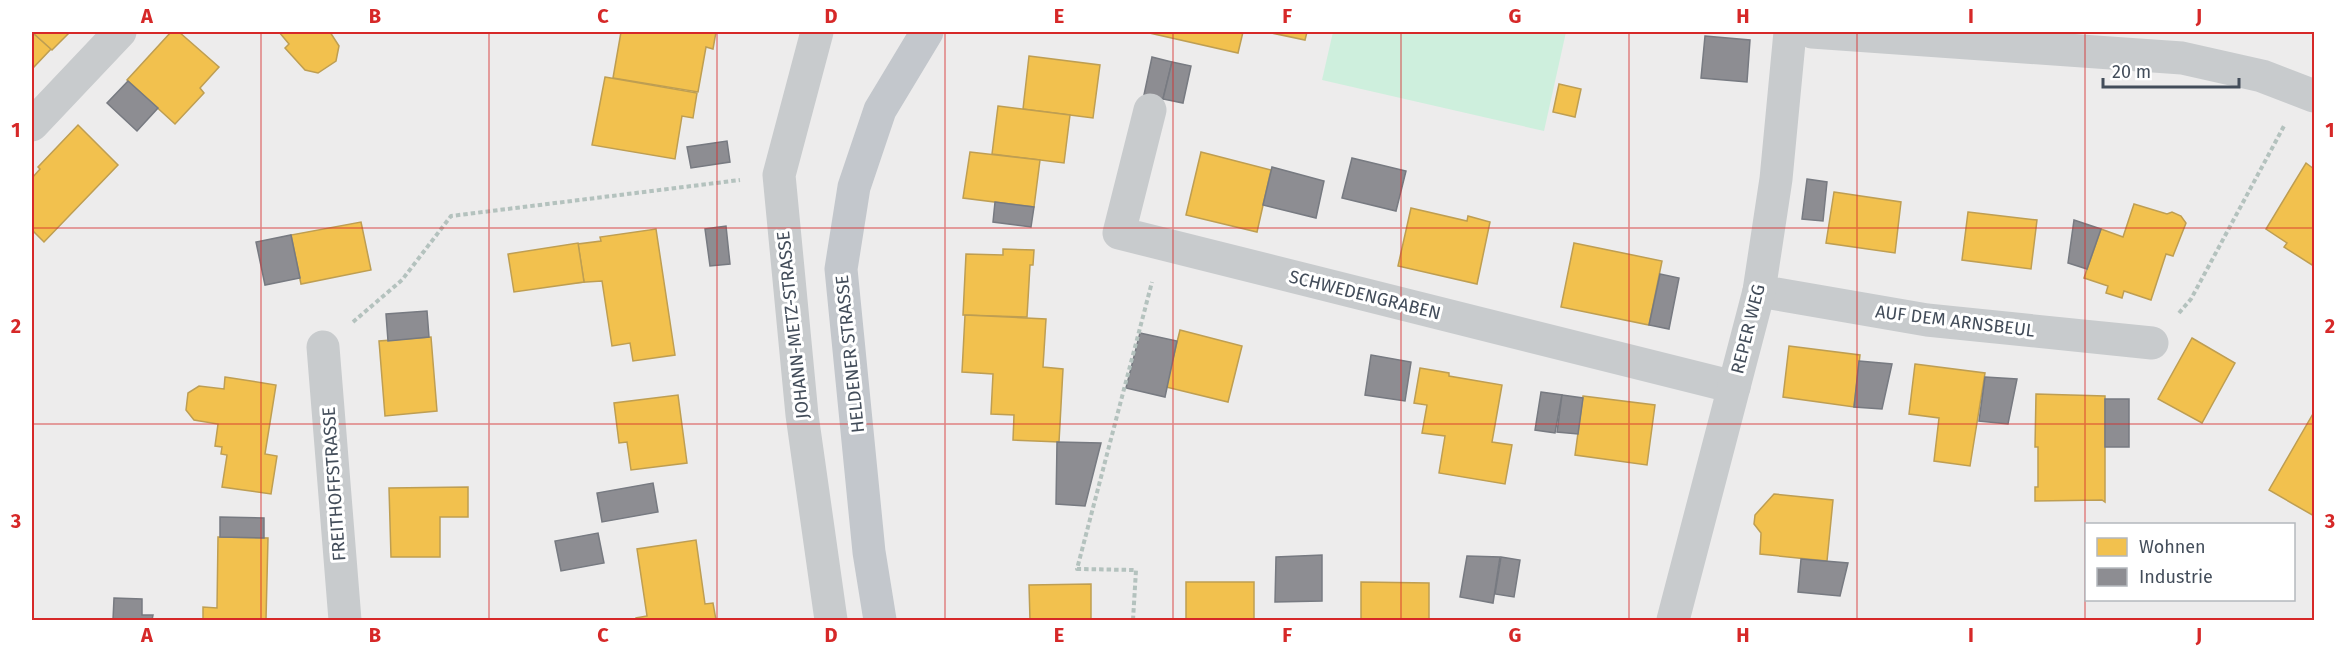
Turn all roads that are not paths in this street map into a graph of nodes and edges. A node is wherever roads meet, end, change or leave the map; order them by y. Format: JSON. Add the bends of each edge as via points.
{"nodes":[{"id":1,"x":120,"y":32,"type":"edge"},
{"id":2,"x":817,"y":32,"type":"edge"},
{"id":3,"x":927,"y":32,"type":"edge"},
{"id":4,"x":1790,"y":32,"type":"edge"},
{"id":5,"x":1812,"y":32,"type":"edge"},
{"id":6,"x":2309,"y":94,"type":"edge"},
{"id":7,"x":1150,"y":110,"type":"dead end"},
{"id":8,"x":32,"y":125,"type":"edge"},
{"id":9,"x":1759,"y":291,"type":"junction"},
{"id":10,"x":2152,"y":343,"type":"road end"},
{"id":11,"x":324,"y":347,"type":"road end"},
{"id":12,"x":1734,"y":387,"type":"junction"},
{"id":13,"x":345,"y":621,"type":"edge"},
{"id":14,"x":831,"y":621,"type":"edge"},
{"id":15,"x":880,"y":621,"type":"edge"},
{"id":16,"x":1673,"y":621,"type":"edge"}],
"edges":[{"from":1,"to":8,"type":"street"},
{"from":2,"to":14,"type":"street","name":"JOHANN-METZ-STRASSE","via":[[779,175],[802,415]]},
{"from":3,"to":15,"type":"main road","name":"HELDENER STRASSE","via":[[880,110],[854,187],[841,268],[869,552]]},
{"from":4,"to":9,"type":"street","name":"REPER WEG","via":[[1776,179]]},
{"from":5,"to":6,"type":"street","via":[[2181,58],[2262,76]]},
{"from":7,"to":12,"type":"street","name":"SCHWEDENGRABEN","via":[[1119,233]]},
{"from":9,"to":10,"type":"street","name":"AUF DEM ARNSBEUL","via":[[1927,320]]},
{"from":9,"to":12,"type":"street","name":"REPER WEG"},
{"from":11,"to":13,"type":"street","name":"FREITHOFFSTRASSE"},
{"from":12,"to":16,"type":"street","name":"REPER WEG"}]}
